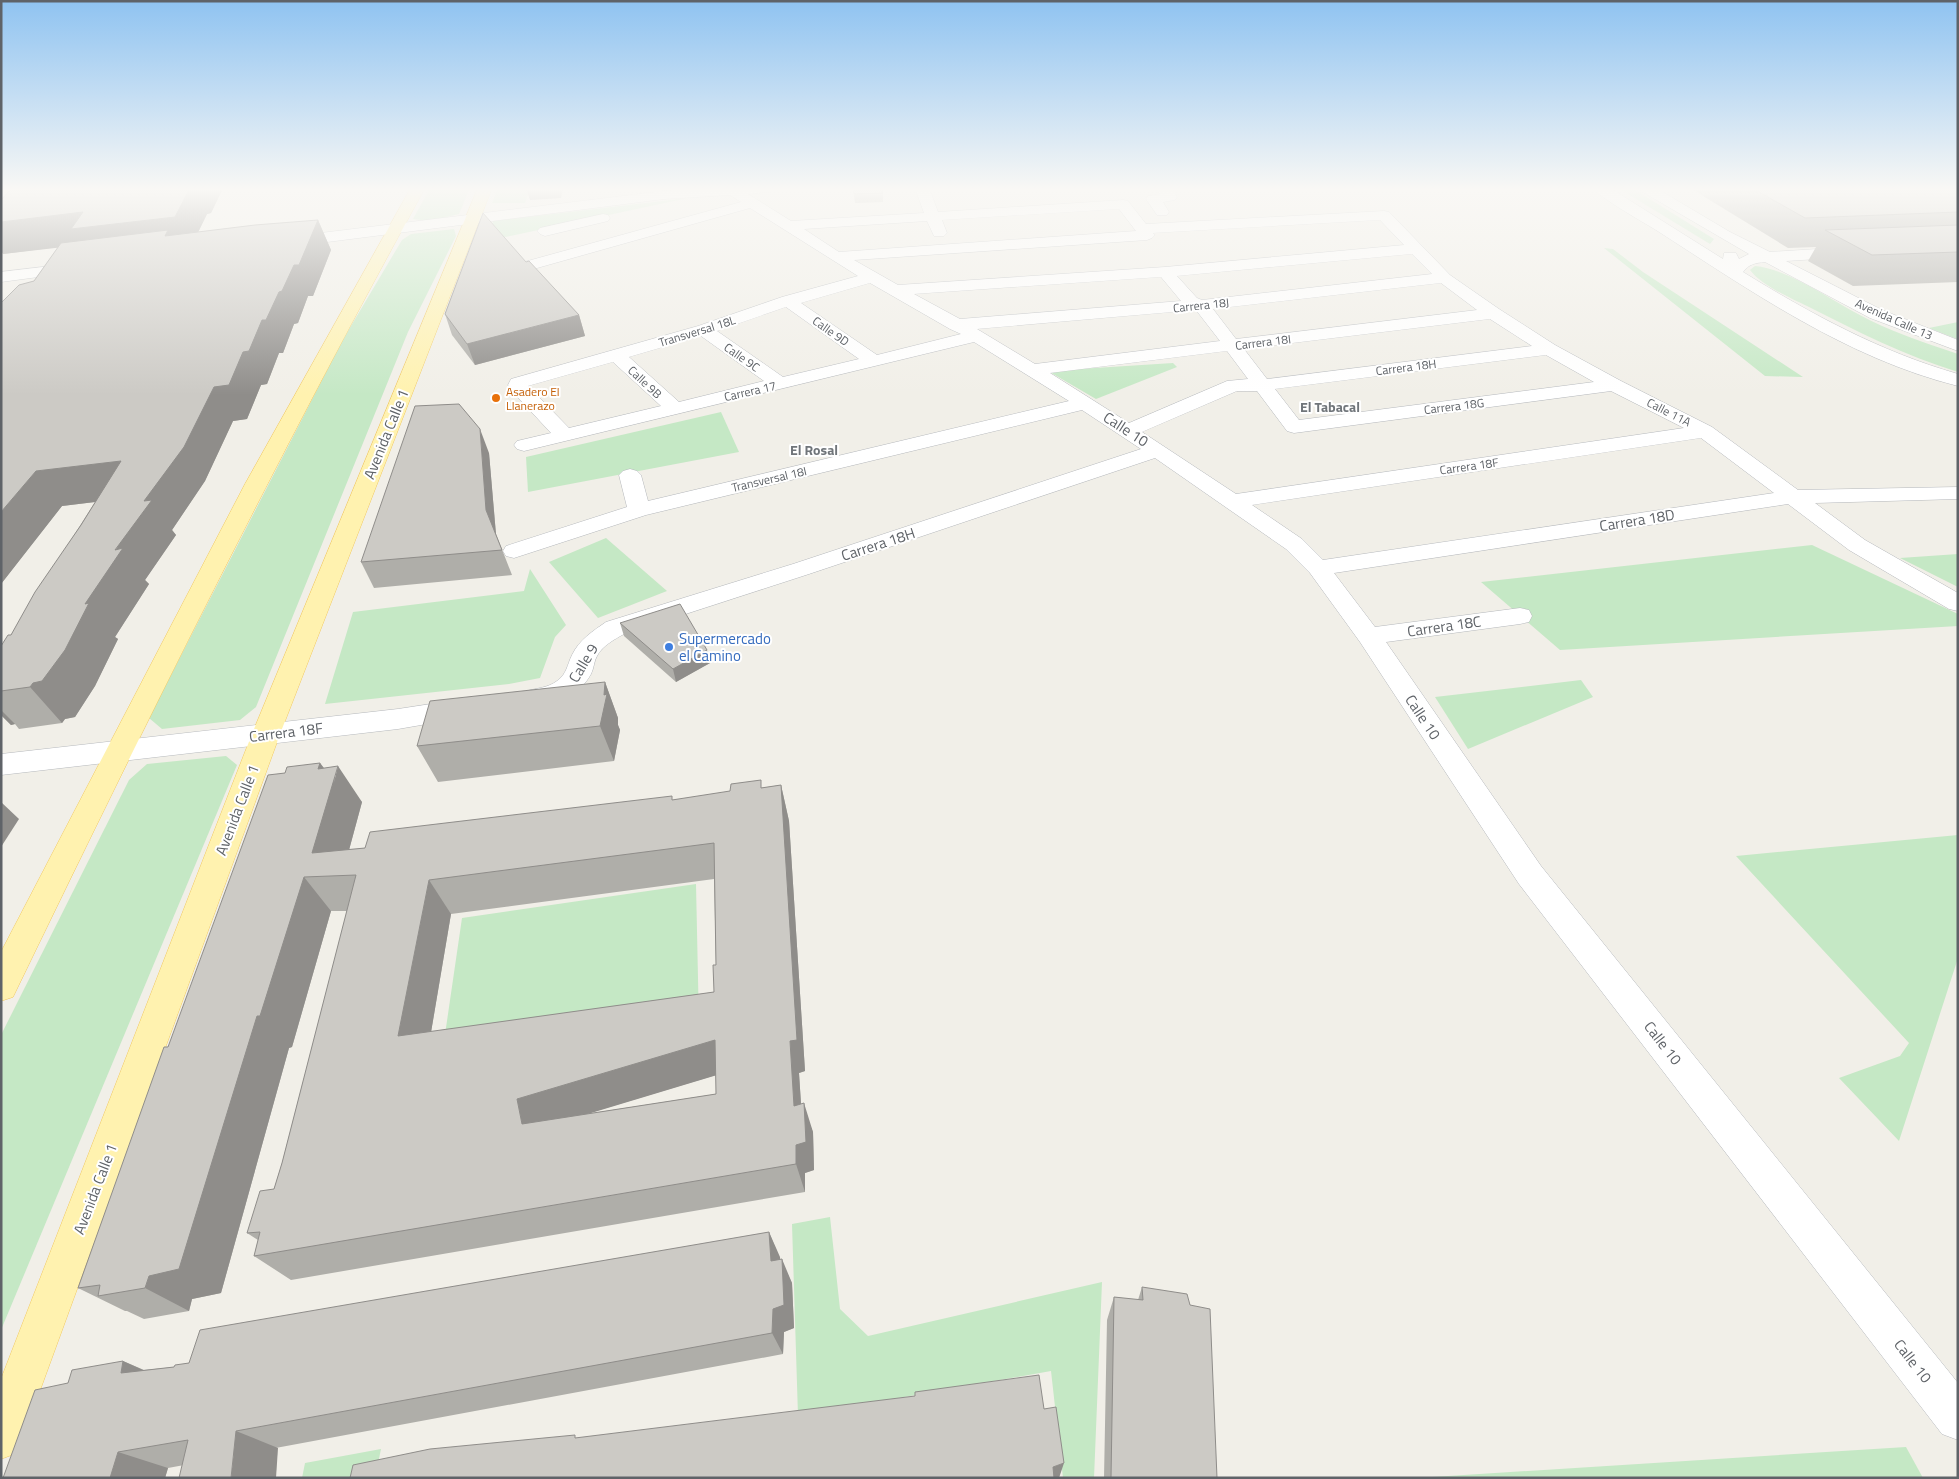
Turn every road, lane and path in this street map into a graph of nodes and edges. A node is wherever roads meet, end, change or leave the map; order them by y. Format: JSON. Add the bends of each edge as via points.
{"nodes":[{"id":1,"x":380,"y":257,"type":"edge"},
{"id":2,"x":456,"y":257,"type":"edge"},
{"id":3,"x":556,"y":257,"type":"edge"},
{"id":4,"x":836,"y":257,"type":"edge"},
{"id":5,"x":1332,"y":257,"type":"edge"},
{"id":6,"x":1423,"y":257,"type":"edge"},
{"id":7,"x":1709,"y":257,"type":"edge"},
{"id":8,"x":1730,"y":257,"type":"edge"},
{"id":9,"x":1759,"y":257,"type":"edge"},
{"id":10,"x":1768,"y":257,"type":"edge"},
{"id":11,"x":530,"y":265,"type":"edge"},
{"id":12,"x":93,"y":266,"type":"edge"},
{"id":13,"x":1165,"y":272,"type":"junction"},
{"id":14,"x":1734,"y":273,"type":"junction"},
{"id":15,"x":1,"y":277,"type":"edge"},
{"id":16,"x":870,"y":278,"type":"junction"},
{"id":17,"x":1444,"y":278,"type":"junction"},
{"id":18,"x":895,"y":290,"type":"junction"},
{"id":19,"x":788,"y":301,"type":"junction"},
{"id":20,"x":1201,"y":305,"type":"junction"},
{"id":21,"x":1493,"y":313,"type":"junction"},
{"id":22,"x":704,"y":330,"type":"junction"},
{"id":23,"x":966,"y":331,"type":"junction"},
{"id":24,"x":1233,"y":346,"type":"junction"},
{"id":25,"x":1958,"y":346,"type":"edge"},
{"id":26,"x":1549,"y":349,"type":"junction"},
{"id":27,"x":616,"y":355,"type":"junction"},
{"id":28,"x":874,"y":361,"type":"junction"},
{"id":29,"x":1033,"y":370,"type":"junction"},
{"id":30,"x":1958,"y":380,"type":"edge"},
{"id":31,"x":780,"y":384,"type":"junction"},
{"id":32,"x":1262,"y":385,"type":"junction"},
{"id":33,"x":1614,"y":385,"type":"junction"},
{"id":34,"x":1085,"y":403,"type":"junction"},
{"id":35,"x":675,"y":409,"type":"junction"},
{"id":36,"x":1127,"y":431,"type":"junction"},
{"id":37,"x":1705,"y":431,"type":"junction"},
{"id":38,"x":564,"y":435,"type":"junction"},
{"id":39,"x":524,"y":445,"type":"dead end"},
{"id":40,"x":1158,"y":450,"type":"junction"},
{"id":41,"x":630,"y":475,"type":"dead end"},
{"id":42,"x":1958,"y":493,"type":"edge"},
{"id":43,"x":1791,"y":497,"type":"junction"},
{"id":44,"x":1232,"y":500,"type":"junction"},
{"id":45,"x":640,"y":510,"type":"junction"},
{"id":46,"x":514,"y":551,"type":"dead end"},
{"id":47,"x":1318,"y":568,"type":"junction"},
{"id":48,"x":1958,"y":603,"type":"edge"},
{"id":49,"x":1520,"y":616,"type":"dead end"},
{"id":50,"x":1369,"y":636,"type":"junction"},
{"id":51,"x":598,"y":639,"type":"joint"},
{"id":52,"x":514,"y":701,"type":"edge"},
{"id":53,"x":485,"y":706,"type":"edge"},
{"id":54,"x":266,"y":734,"type":"junction"},
{"id":55,"x":117,"y":753,"type":"junction"},
{"id":56,"x":1,"y":765,"type":"edge"},
{"id":57,"x":1,"y":986,"type":"edge"},
{"id":58,"x":1958,"y":1418,"type":"edge"},
{"id":59,"x":1,"y":1437,"type":"edge"}],
"edges":[{"from":1,"to":55,"type":"main road","via":[[280,440]]},
{"from":2,"to":54,"type":"main road","name":"Avenida Calle 1"},
{"from":3,"to":11,"type":"street"},
{"from":4,"to":16,"type":"street","name":"Calle 10"},
{"from":5,"to":13,"type":"street"},
{"from":6,"to":17,"type":"street","name":"Calle 11A"},
{"from":7,"to":14,"type":"street"},
{"from":8,"to":14,"type":"street"},
{"from":9,"to":14,"type":"street","via":[[1742,263]]},
{"from":10,"to":25,"type":"street","name":"Avenida Calle 13","via":[[1876,314]]},
{"from":12,"to":15,"type":"street"},
{"from":13,"to":18,"type":"street"},
{"from":13,"to":20,"type":"street","via":[[1191,302]]},
{"from":14,"to":30,"type":"street","via":[[1836,333],[1907,364]]},
{"from":16,"to":18,"type":"street","name":"Calle 10"},
{"from":16,"to":19,"type":"street","name":"Transversal 18L"},
{"from":17,"to":20,"type":"street","name":"Carrera 18J"},
{"from":17,"to":21,"type":"street","name":"Calle 11A"},
{"from":18,"to":23,"type":"street","name":"Calle 10"},
{"from":19,"to":22,"type":"street","name":"Transversal 18L"},
{"from":19,"to":28,"type":"street","name":"Calle 9D"},
{"from":20,"to":23,"type":"street","name":"Carrera 18J"},
{"from":20,"to":24,"type":"street"},
{"from":21,"to":24,"type":"street","name":"Carrera 18I"},
{"from":21,"to":26,"type":"street","name":"Calle 11A"},
{"from":22,"to":27,"type":"street","name":"Transversal 18L"},
{"from":22,"to":31,"type":"street","name":"Calle 9C"},
{"from":23,"to":28,"type":"street","name":"Carrera 17"},
{"from":23,"to":29,"type":"street","name":"Calle 10"},
{"from":24,"to":29,"type":"street","name":"Carrera 18I"},
{"from":24,"to":32,"type":"street"},
{"from":26,"to":32,"type":"street","name":"Carrera 18H"},
{"from":26,"to":33,"type":"street","name":"Calle 11A"},
{"from":27,"to":35,"type":"street","name":"Calle 9B"},
{"from":27,"to":38,"type":"street","name":"Transversal 18L","via":[[522,380],[517,385]]},
{"from":28,"to":31,"type":"street","name":"Carrera 17"},
{"from":29,"to":34,"type":"street","name":"Calle 10"},
{"from":31,"to":35,"type":"street","name":"Carrera 17"},
{"from":32,"to":33,"type":"street","name":"Carrera 18G","via":[[1294,427]]},
{"from":32,"to":36,"type":"street","name":"Carrera 18H","via":[[1234,385]]},
{"from":33,"to":37,"type":"street","name":"Calle 11A"},
{"from":34,"to":36,"type":"street","name":"Calle 10"},
{"from":34,"to":45,"type":"street","name":"Transversal 18I"},
{"from":35,"to":38,"type":"street","name":"Carrera 17"},
{"from":36,"to":40,"type":"street","name":"Calle 10"},
{"from":37,"to":43,"type":"street","name":"Calle 11A"},
{"from":37,"to":44,"type":"street","name":"Carrera 18F"},
{"from":38,"to":39,"type":"street","name":"Carrera 17"},
{"from":40,"to":44,"type":"street","name":"Calle 10"},
{"from":40,"to":51,"type":"street","name":"Carrera 18H","via":[[801,570],[615,628]]},
{"from":41,"to":45,"type":"street"},
{"from":42,"to":43,"type":"street","name":"Carrera 18D"},
{"from":43,"to":47,"type":"street","name":"Carrera 18D"},
{"from":43,"to":48,"type":"street","name":"Calle 11A","via":[[1857,545]]},
{"from":44,"to":47,"type":"street","name":"Calle 10","via":[[1294,544]]},
{"from":45,"to":46,"type":"street","name":"Transversal 18I"},
{"from":47,"to":50,"type":"street","name":"Calle 10"},
{"from":49,"to":50,"type":"street","name":"Carrera 18C"},
{"from":50,"to":58,"type":"street","name":"Calle 10","via":[[1530,875]]},
{"from":51,"to":52,"type":"street","name":"Calle 9","via":[[585,654],[579,673],[568,688],[553,695]]},
{"from":53,"to":54,"type":"street","name":"Carrera 18F"},
{"from":54,"to":55,"type":"street","name":"Carrera 18F"},
{"from":54,"to":59,"type":"main road","name":"Avenida Calle 1"},
{"from":55,"to":56,"type":"street","name":"Carrera 18F","via":[[92,753]]},
{"from":55,"to":57,"type":"main road"}]}
